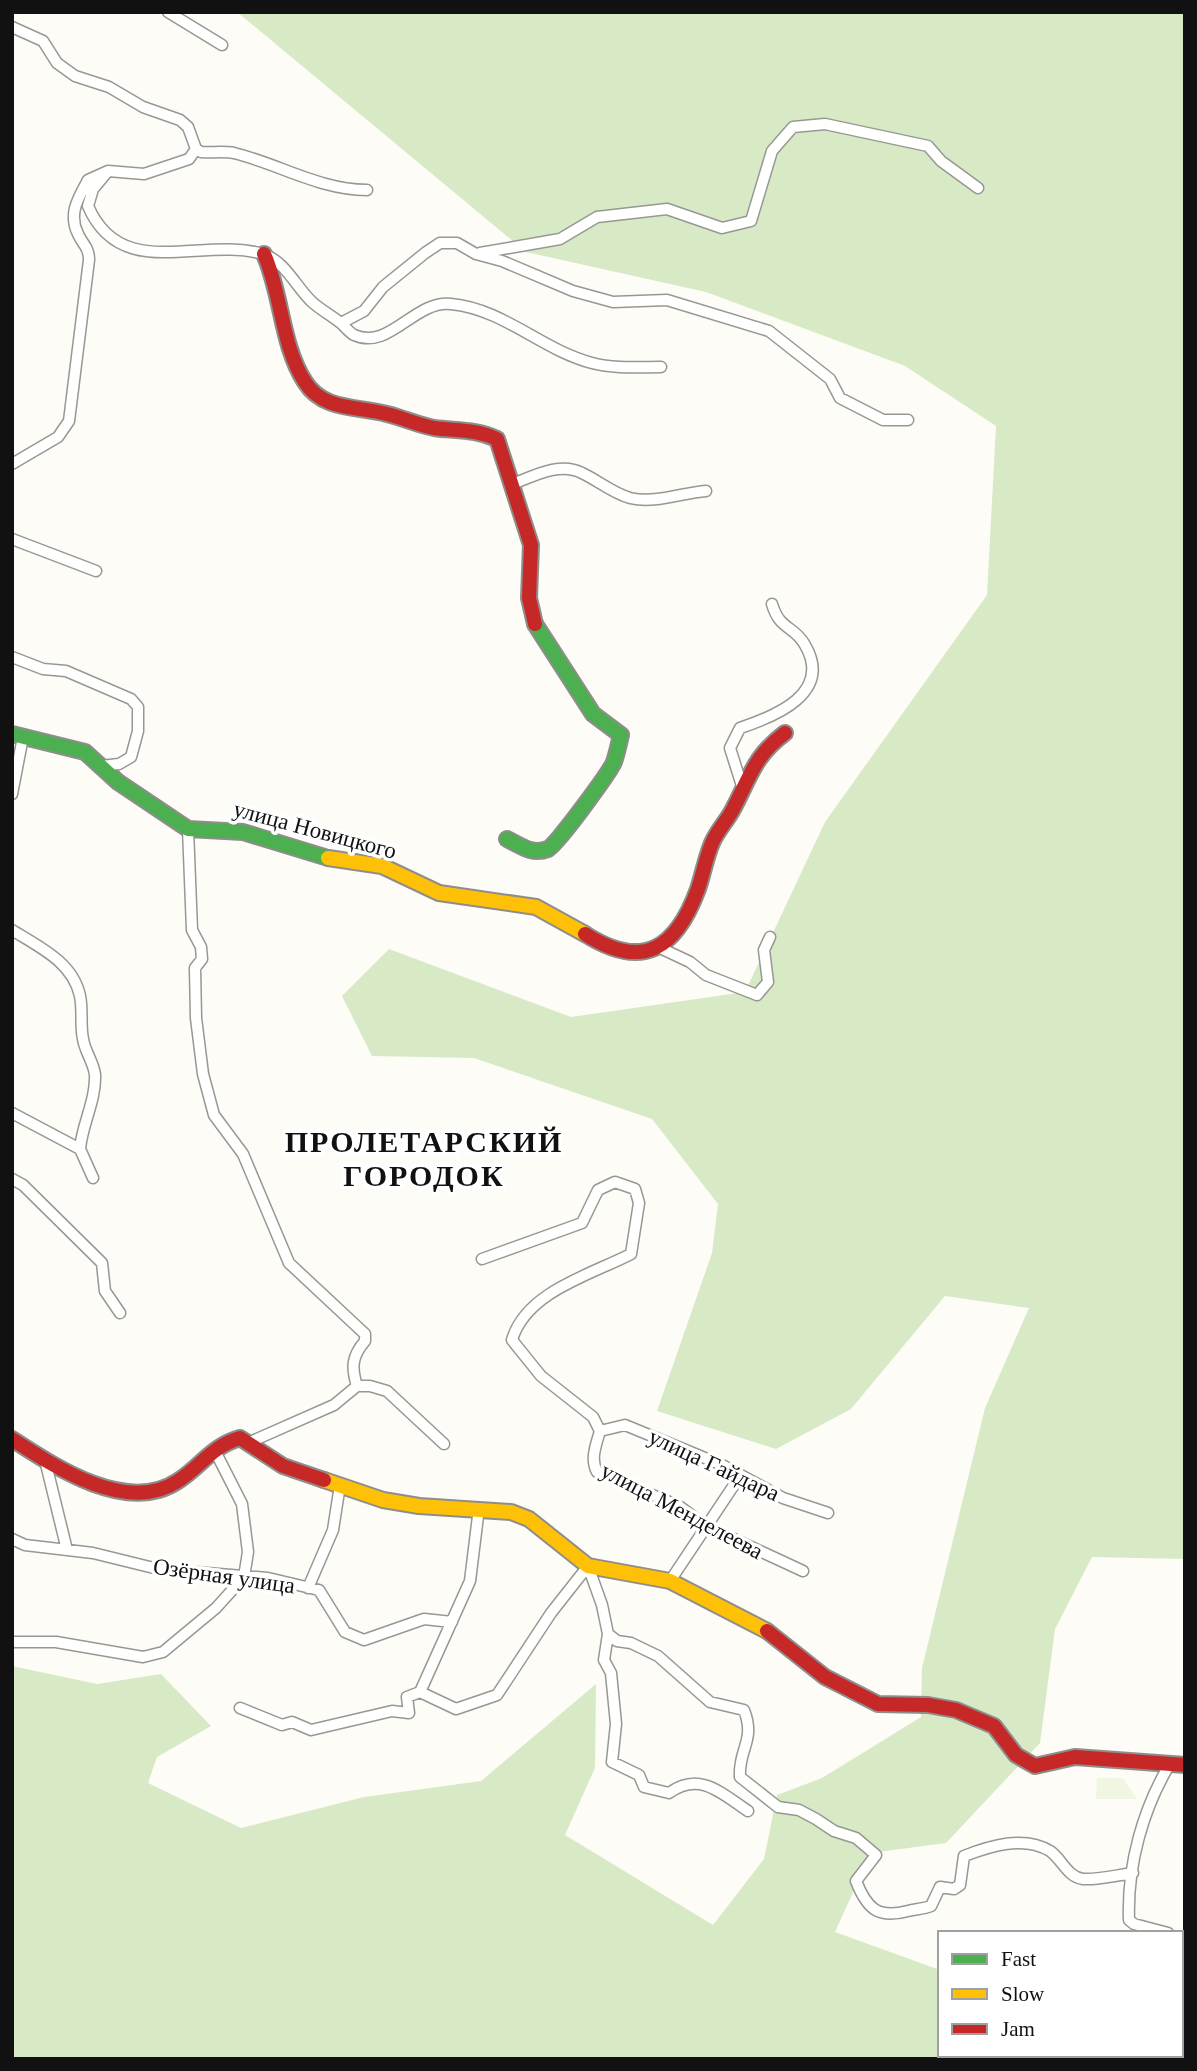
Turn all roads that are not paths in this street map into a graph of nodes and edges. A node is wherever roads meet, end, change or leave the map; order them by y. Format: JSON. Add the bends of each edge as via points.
{"nodes":[{"id":1,"x":168,"y":12,"type":"edge"},
{"id":2,"x":12,"y":27,"type":"edge"},
{"id":3,"x":222,"y":45,"type":"dead end"},
{"id":4,"x":196,"y":149,"type":"junction"},
{"id":5,"x":108,"y":171,"type":"junction"},
{"id":6,"x":978,"y":188,"type":"dead end"},
{"id":7,"x":367,"y":190,"type":"dead end"},
{"id":8,"x":264,"y":254,"type":"junction"},
{"id":9,"x":476,"y":254,"type":"junction"},
{"id":10,"x":341,"y":323,"type":"junction"},
{"id":11,"x":661,"y":366,"type":"dead end"},
{"id":12,"x":908,"y":420,"type":"dead end"},
{"id":13,"x":12,"y":464,"type":"edge"},
{"id":14,"x":510,"y":485,"type":"junction"},
{"id":15,"x":706,"y":491,"type":"dead end"},
{"id":16,"x":12,"y":539,"type":"edge"},
{"id":17,"x":96,"y":571,"type":"dead end"},
{"id":18,"x":772,"y":604,"type":"dead end"},
{"id":19,"x":12,"y":657,"type":"edge"},
{"id":20,"x":785,"y":733,"type":"dead end"},
{"id":21,"x":18,"y":736,"type":"edge"},
{"id":22,"x":101,"y":766,"type":"junction"},
{"id":23,"x":742,"y":786,"type":"junction"},
{"id":24,"x":12,"y":794,"type":"edge"},
{"id":25,"x":188,"y":829,"type":"junction"},
{"id":26,"x":507,"y":839,"type":"dead end"},
{"id":27,"x":12,"y":930,"type":"edge"},
{"id":28,"x":770,"y":937,"type":"dead end"},
{"id":29,"x":658,"y":947,"type":"junction"},
{"id":30,"x":12,"y":1113,"type":"edge"},
{"id":31,"x":80,"y":1149,"type":"junction"},
{"id":32,"x":93,"y":1178,"type":"dead end"},
{"id":33,"x":12,"y":1179,"type":"edge"},
{"id":34,"x":482,"y":1259,"type":"dead end"},
{"id":35,"x":120,"y":1313,"type":"dead end"},
{"id":36,"x":357,"y":1386,"type":"junction"},
{"id":37,"x":600,"y":1431,"type":"junction"},
{"id":38,"x":12,"y":1439,"type":"edge"},
{"id":39,"x":250,"y":1442,"type":"junction"},
{"id":40,"x":444,"y":1444,"type":"dead end"},
{"id":41,"x":214,"y":1448,"type":"junction"},
{"id":42,"x":45,"y":1460,"type":"junction"},
{"id":43,"x":740,"y":1476,"type":"junction"},
{"id":44,"x":340,"y":1485,"type":"junction"},
{"id":45,"x":479,"y":1508,"type":"junction"},
{"id":46,"x":828,"y":1514,"type":"dead end"},
{"id":47,"x":706,"y":1526,"type":"junction"},
{"id":48,"x":12,"y":1539,"type":"edge"},
{"id":49,"x":67,"y":1550,"type":"junction"},
{"id":50,"x":588,"y":1566,"type":"junction"},
{"id":51,"x":803,"y":1571,"type":"dead end"},
{"id":52,"x":244,"y":1577,"type":"junction"},
{"id":53,"x":670,"y":1581,"type":"junction"},
{"id":54,"x":308,"y":1588,"type":"junction"},
{"id":55,"x":452,"y":1622,"type":"junction"},
{"id":56,"x":608,"y":1634,"type":"junction"},
{"id":57,"x":12,"y":1642,"type":"edge"},
{"id":58,"x":420,"y":1692,"type":"junction"},
{"id":59,"x":240,"y":1707,"type":"dead end"},
{"id":60,"x":1178,"y":1763,"type":"edge"},
{"id":61,"x":748,"y":1811,"type":"dead end"},
{"id":62,"x":1133,"y":1872,"type":"junction"},
{"id":63,"x":1160,"y":1931,"type":"edge"}],
"edges":[{"from":1,"to":3,"type":"street"},
{"from":2,"to":4,"type":"street","via":[[43,41],[57,63],[75,76],[180,120],[188,127]]},
{"from":4,"to":5,"type":"street","via":[[190,159],[144,174]]},
{"from":4,"to":7,"type":"street","via":[[236,154],[335,188]]},
{"from":5,"to":8,"type":"street","via":[[93,189],[88,206],[94,222],[120,244],[141,251],[234,248]]},
{"from":5,"to":13,"type":"street","via":[[88,180],[72,216],[78,236],[89,250],[89,260],[69,421],[58,437]]},
{"from":6,"to":9,"type":"street","via":[[928,146],[825,124],[793,127],[772,150],[751,221],[722,228],[667,209],[597,217],[559,239]]},
{"from":8,"to":10,"type":"street","via":[[275,259],[311,301]]},
{"from":8,"to":14,"type":"street","via":[[280,292],[304,381],[322,400],[337,408],[388,414],[425,426],[484,431],[497,439]]},
{"from":9,"to":10,"type":"street","via":[[457,243],[440,243],[383,287],[364,311]]},
{"from":9,"to":12,"type":"street","via":[[613,302],[667,300],[752,324],[769,331],[816,367],[830,379],[840,398],[859,410],[883,420]]},
{"from":10,"to":11,"type":"street","via":[[353,335],[374,338],[430,306],[451,303],[500,316],[589,363]]},
{"from":14,"to":15,"type":"street","via":[[557,468],[580,471],[632,498],[660,499]]},
{"from":14,"to":26,"type":"street","via":[[531,545],[529,598],[535,624],[593,714],[621,735],[613,764],[551,849],[533,852]]},
{"from":16,"to":17,"type":"street"},
{"from":18,"to":23,"type":"street","via":[[777,620],[805,645],[813,667],[809,687],[797,701],[771,717],[740,727],[730,748]]},
{"from":19,"to":22,"type":"street","via":[[43,669],[66,671],[131,699],[138,707],[131,757]]},
{"from":20,"to":23,"type":"street","via":[[762,749]]},
{"from":21,"to":22,"type":"street","via":[[85,752]]},
{"from":21,"to":24,"type":"street"},
{"from":22,"to":25,"type":"street"},
{"from":23,"to":29,"type":"street","via":[[712,843],[684,922]]},
{"from":25,"to":29,"type":"street","name":"улица Новицкого","via":[[207,827],[268,836],[334,859],[387,868],[425,889],[533,906],[557,915],[593,941],[628,955]]},
{"from":25,"to":36,"type":"street","via":[[192,930],[202,959],[195,968],[196,1018],[214,1115],[243,1154],[289,1263],[365,1334],[352,1369]]},
{"from":27,"to":31,"type":"street","via":[[57,959],[72,975],[81,997],[84,1045],[95,1073]]},
{"from":28,"to":29,"type":"street","via":[[764,950],[768,982],[757,995],[706,975]]},
{"from":30,"to":31,"type":"street"},
{"from":31,"to":32,"type":"street"},
{"from":33,"to":35,"type":"street","via":[[102,1263],[105,1291]]},
{"from":34,"to":37,"type":"street","via":[[583,1223],[598,1190],[615,1182],[635,1189],[639,1203],[631,1254],[539,1300],[512,1340],[541,1376],[593,1417]]},
{"from":36,"to":39,"type":"street","via":[[334,1405]]},
{"from":36,"to":40,"type":"street","via":[[387,1391]]},
{"from":37,"to":43,"type":"street","name":"улица Гайдара","via":[[625,1425]]},
{"from":37,"to":47,"type":"street","name":"улица Менделеева","via":[[594,1451],[597,1472],[679,1506]]},
{"from":38,"to":42,"type":"street"},
{"from":39,"to":41,"type":"street","via":[[240,1438]]},
{"from":39,"to":44,"type":"street","via":[[283,1466]]},
{"from":41,"to":42,"type":"street","via":[[176,1483],[153,1492],[112,1488]]},
{"from":41,"to":52,"type":"street","via":[[242,1504],[248,1552]]},
{"from":42,"to":49,"type":"street"},
{"from":43,"to":46,"type":"street","name":"улица Гайдара"},
{"from":43,"to":47,"type":"street"},
{"from":44,"to":45,"type":"street","via":[[395,1502]]},
{"from":44,"to":54,"type":"street","via":[[332,1530]]},
{"from":45,"to":50,"type":"street","via":[[529,1519]]},
{"from":45,"to":55,"type":"street","via":[[470,1581]]},
{"from":47,"to":51,"type":"street","name":"улица Менделеева"},
{"from":47,"to":53,"type":"street"},
{"from":48,"to":49,"type":"street","name":"Озёрная улица"},
{"from":49,"to":52,"type":"street","name":"Озёрная улица","via":[[158,1569]]},
{"from":50,"to":53,"type":"street"},
{"from":50,"to":56,"type":"street"},
{"from":50,"to":58,"type":"street","via":[[543,1623],[497,1695],[456,1709]]},
{"from":52,"to":54,"type":"street","name":"Озёрная улица"},
{"from":52,"to":57,"type":"street","via":[[216,1608],[163,1652],[143,1657],[56,1642]]},
{"from":53,"to":60,"type":"street","via":[[773,1634],[846,1690],[878,1704],[928,1704],[956,1710],[994,1726],[1016,1755],[1035,1766],[1075,1757]]},
{"from":54,"to":55,"type":"street","name":"Озёрная улица","via":[[319,1590],[345,1632],[365,1640],[424,1619]]},
{"from":55,"to":58,"type":"street"},
{"from":56,"to":61,"type":"street","via":[[604,1660],[611,1673],[616,1724],[612,1762],[633,1770],[644,1787],[669,1793],[683,1783],[702,1783]]},
{"from":56,"to":62,"type":"street","via":[[658,1656],[710,1702],[744,1710],[748,1745],[739,1765],[740,1777],[778,1807],[799,1811],[856,1838],[876,1855],[856,1881],[870,1906],[884,1914],[931,1906],[940,1887],[960,1885],[964,1856],[994,1844],[1050,1851],[1073,1876],[1083,1879]]},
{"from":58,"to":59,"type":"street","via":[[407,1697],[409,1713],[392,1711],[312,1730],[292,1722],[282,1725]]},
{"from":60,"to":62,"type":"street","via":[[1149,1799]]},
{"from":62,"to":63,"type":"street","via":[[1129,1920]]}]}
